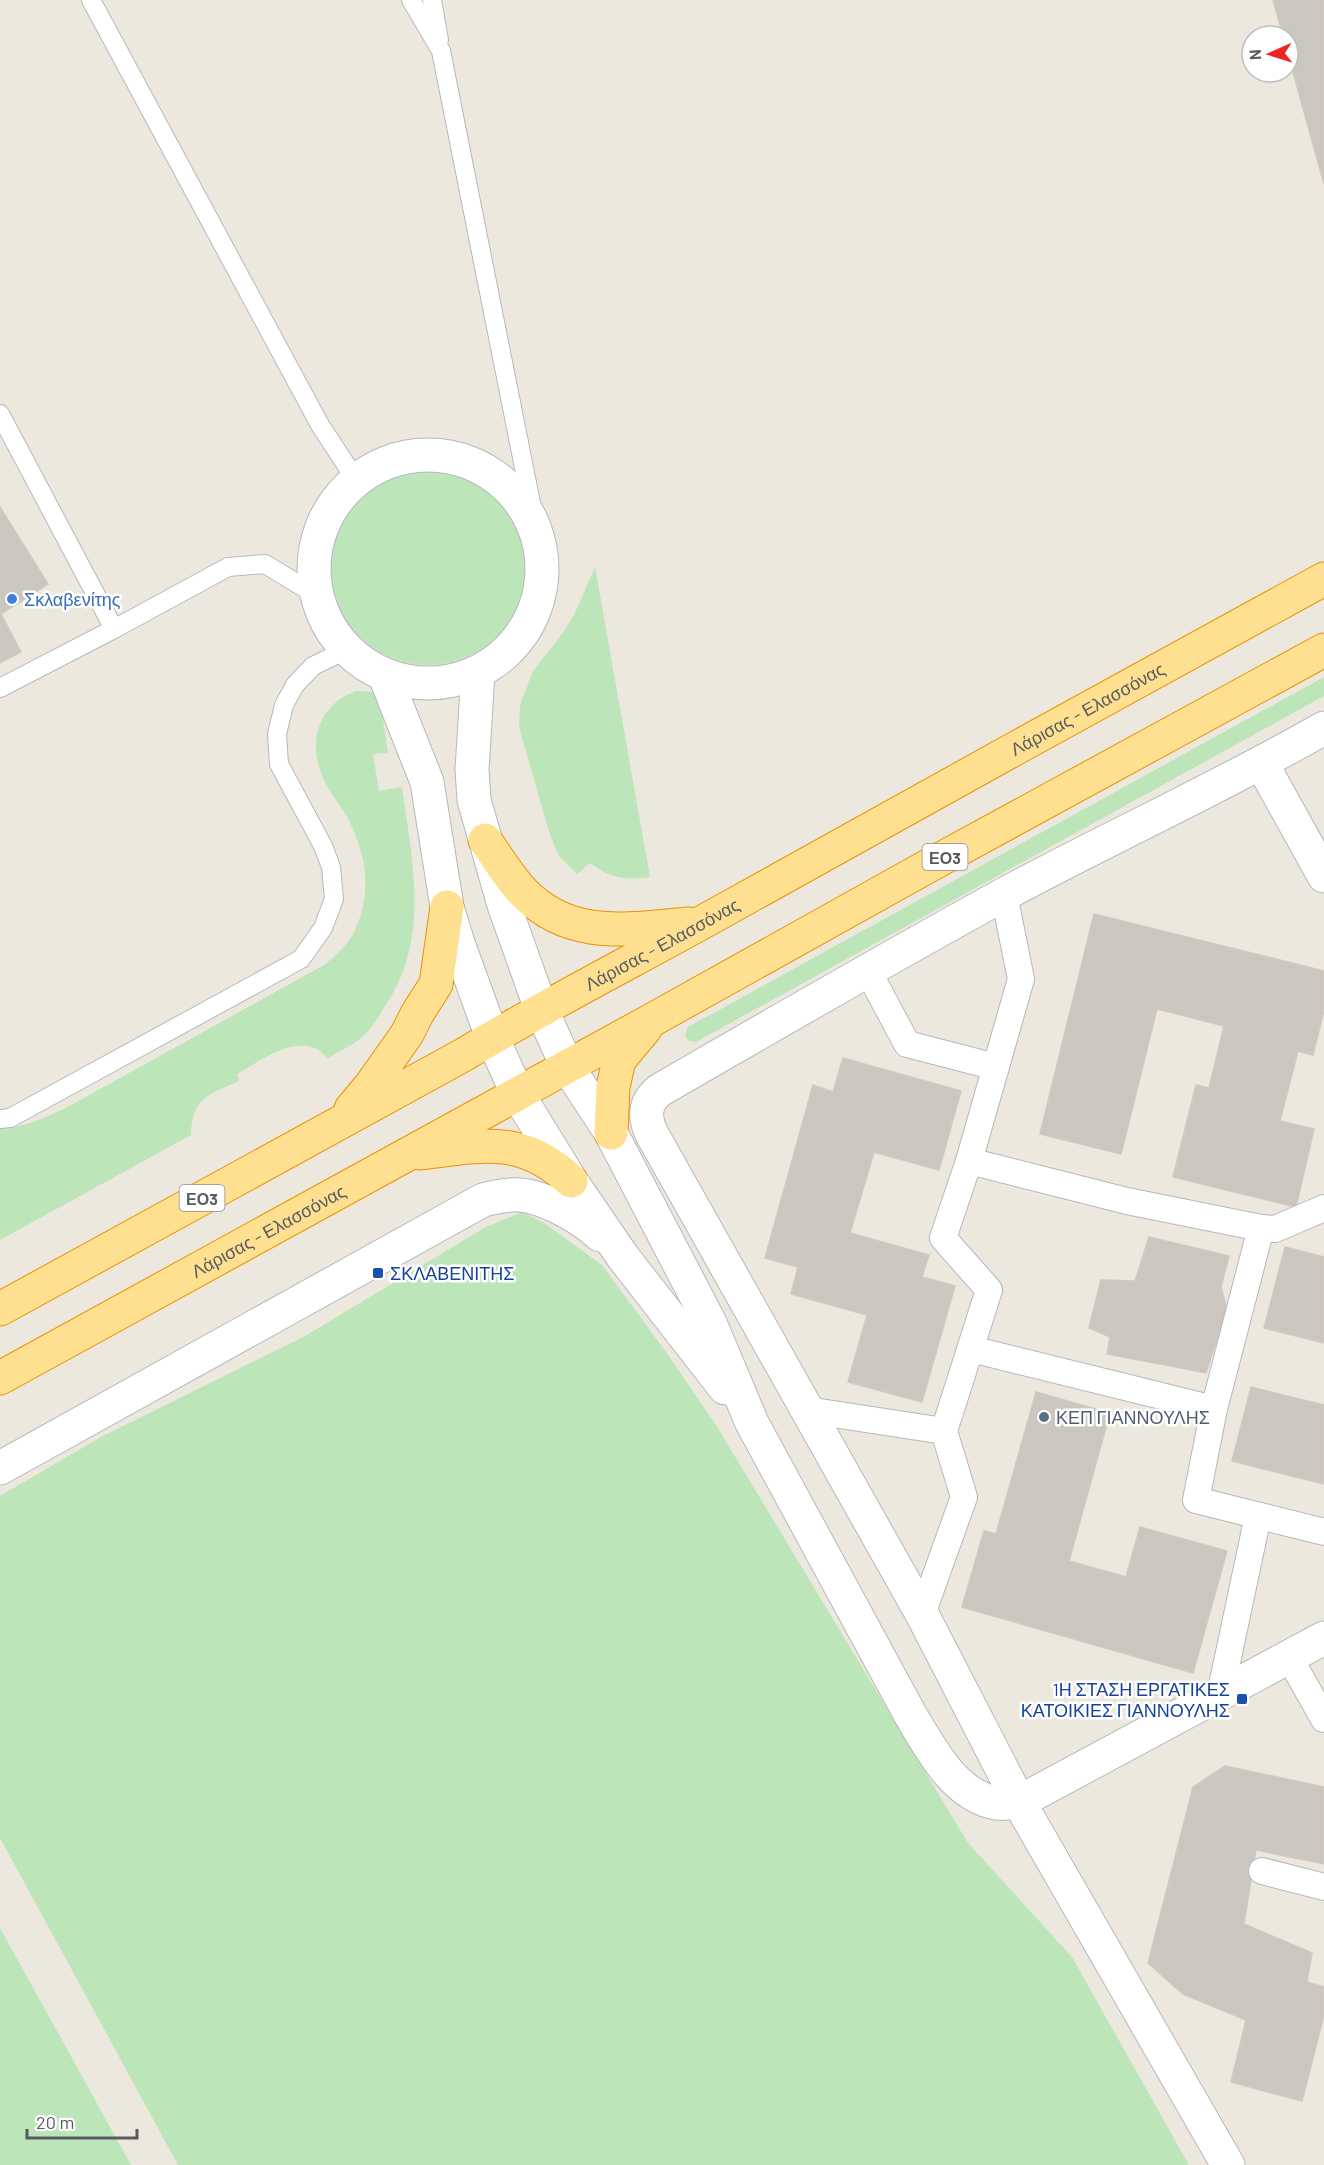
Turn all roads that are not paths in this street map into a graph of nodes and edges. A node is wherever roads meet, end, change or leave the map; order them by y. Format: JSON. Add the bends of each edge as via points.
{"nodes":[{"id":1,"x":91,"y":0,"type":"edge"},
{"id":2,"x":411,"y":0,"type":"edge"},
{"id":3,"x":432,"y":0,"type":"edge"},
{"id":4,"x":441,"y":51,"type":"junction"},
{"id":5,"x":0,"y":414,"type":"edge"},
{"id":6,"x":356,"y":480,"type":"junction"},
{"id":7,"x":539,"y":543,"type":"junction"},
{"id":8,"x":1324,"y":579,"type":"edge"},
{"id":9,"x":316,"y":595,"type":"junction"},
{"id":10,"x":114,"y":629,"type":"junction"},
{"id":11,"x":346,"y":650,"type":"junction"},
{"id":12,"x":1324,"y":650,"type":"edge"},
{"id":13,"x":478,"y":672,"type":"junction"},
{"id":14,"x":386,"y":676,"type":"junction"},
{"id":15,"x":0,"y":688,"type":"edge"},
{"id":16,"x":1324,"y":728,"type":"edge"},
{"id":17,"x":1262,"y":764,"type":"junction"},
{"id":18,"x":484,"y":840,"type":"junction"},
{"id":19,"x":1324,"y":876,"type":"edge"},
{"id":20,"x":1005,"y":894,"type":"junction"},
{"id":21,"x":447,"y":907,"type":"junction"},
{"id":22,"x":703,"y":923,"type":"junction"},
{"id":23,"x":868,"y":971,"type":"junction"},
{"id":24,"x":541,"y":1009,"type":"junction"},
{"id":25,"x":652,"y":1020,"type":"junction"},
{"id":26,"x":492,"y":1037,"type":"junction"},
{"id":27,"x":567,"y":1066,"type":"junction"},
{"id":28,"x":996,"y":1067,"type":"junction"},
{"id":29,"x":517,"y":1093,"type":"junction"},
{"id":30,"x":0,"y":1119,"type":"edge"},
{"id":31,"x":340,"y":1122,"type":"junction"},
{"id":32,"x":610,"y":1133,"type":"junction"},
{"id":33,"x":404,"y":1155,"type":"junction"},
{"id":34,"x":969,"y":1161,"type":"junction"},
{"id":35,"x":571,"y":1181,"type":"junction"},
{"id":36,"x":1324,"y":1208,"type":"edge"},
{"id":37,"x":1261,"y":1228,"type":"junction"},
{"id":38,"x":623,"y":1257,"type":"junction"},
{"id":39,"x":0,"y":1309,"type":"edge"},
{"id":40,"x":971,"y":1349,"type":"junction"},
{"id":41,"x":0,"y":1378,"type":"edge"},
{"id":42,"x":1214,"y":1409,"type":"junction"},
{"id":43,"x":807,"y":1410,"type":"junction"},
{"id":44,"x":752,"y":1423,"type":"junction"},
{"id":45,"x":944,"y":1431,"type":"junction"},
{"id":46,"x":0,"y":1468,"type":"edge"},
{"id":47,"x":1258,"y":1516,"type":"junction"},
{"id":48,"x":1324,"y":1532,"type":"edge"},
{"id":49,"x":922,"y":1614,"type":"junction"},
{"id":50,"x":1324,"y":1638,"type":"edge"},
{"id":51,"x":1289,"y":1657,"type":"junction"},
{"id":52,"x":1220,"y":1695,"type":"junction"},
{"id":53,"x":1324,"y":1719,"type":"edge"},
{"id":54,"x":1019,"y":1802,"type":"junction"},
{"id":55,"x":1262,"y":1871,"type":"dead end"},
{"id":56,"x":1324,"y":1887,"type":"edge"},
{"id":57,"x":1228,"y":2165,"type":"edge"}],
"edges":[{"from":1,"to":6,"type":"lane","via":[[320,425]]},
{"from":2,"to":4,"type":"lane"},
{"from":3,"to":4,"type":"lane"},
{"from":4,"to":7,"type":"lane"},
{"from":5,"to":10,"type":"lane"},
{"from":6,"to":7,"type":"street","via":[[372,469],[408,456],[447,456],[465,461],[499,479],[513,493],[529,516]]},
{"from":6,"to":9,"type":"street","via":[[334,503],[320,531],[314,563]]},
{"from":7,"to":13,"type":"street","via":[[541,581],[531,618],[509,650]]},
{"from":8,"to":22,"type":"highway","name":"Λάρισας - Ελασσόνας","number":"ΕΟ3"},
{"from":9,"to":10,"type":"lane","via":[[265,564],[228,567]]},
{"from":9,"to":11,"type":"street","via":[[328,624]]},
{"from":10,"to":15,"type":"lane"},
{"from":11,"to":14,"type":"street"},
{"from":11,"to":30,"type":"lane","via":[[313,666],[295,685],[284,705],[277,734],[279,764],[324,846],[331,867],[334,899],[324,928],[301,959],[10,1118]]},
{"from":12,"to":25,"type":"highway","name":"Λάρισας - Ελασσόνας","number":"ΕΟ3"},
{"from":13,"to":14,"type":"street","via":[[432,684]]},
{"from":13,"to":18,"type":"street","via":[[472,770],[474,800]]},
{"from":14,"to":21,"type":"street","via":[[427,782]]},
{"from":16,"to":17,"type":"street"},
{"from":17,"to":19,"type":"street"},
{"from":17,"to":20,"type":"street"},
{"from":18,"to":22,"type":"highway","via":[[522,891],[544,911],[569,922],[594,929]]},
{"from":18,"to":24,"type":"street"},
{"from":20,"to":23,"type":"street"},
{"from":20,"to":28,"type":"street","via":[[1020,979]]},
{"from":21,"to":26,"type":"street"},
{"from":21,"to":31,"type":"highway","via":[[436,984],[407,1034]]},
{"from":22,"to":24,"type":"highway","name":"Λάρισας - Ελασσόνας","number":"ΕΟ3"},
{"from":23,"to":28,"type":"street","via":[[907,1044]]},
{"from":23,"to":43,"type":"street","via":[[660,1090],[650,1101],[646,1114],[653,1136]]},
{"from":24,"to":26,"type":"highway","name":"Λάρισας - Ελασσόνας","number":"ΕΟ3"},
{"from":24,"to":27,"type":"street"},
{"from":25,"to":27,"type":"highway","name":"Λάρισας - Ελασσόνας","number":"ΕΟ3"},
{"from":25,"to":32,"type":"highway","via":[[619,1060]]},
{"from":26,"to":29,"type":"street"},
{"from":26,"to":31,"type":"highway","name":"Λάρισας - Ελασσόνας","number":"ΕΟ3"},
{"from":27,"to":29,"type":"highway","name":"Λάρισας - Ελασσόνας","number":"ΕΟ3"},
{"from":27,"to":32,"type":"street"},
{"from":28,"to":34,"type":"street"},
{"from":29,"to":33,"type":"highway","name":"Λάρισας - Ελασσόνας","number":"ΕΟ3"},
{"from":29,"to":35,"type":"street"},
{"from":31,"to":39,"type":"highway","name":"Λάρισας - Ελασσόνας","number":"ΕΟ3"},
{"from":32,"to":44,"type":"street","via":[[710,1323]]},
{"from":33,"to":35,"type":"highway","via":[[487,1146],[509,1148],[535,1154]]},
{"from":33,"to":41,"type":"highway","name":"Λάρισας - Ελασσόνας","number":"ΕΟ3"},
{"from":34,"to":37,"type":"street","via":[[1127,1201]]},
{"from":34,"to":40,"type":"street","via":[[943,1238],[988,1290]]},
{"from":35,"to":38,"type":"street"},
{"from":36,"to":37,"type":"street","via":[[1275,1229]]},
{"from":37,"to":42,"type":"street"},
{"from":38,"to":44,"type":"street"},
{"from":38,"to":46,"type":"street","via":[[592,1228],[542,1200],[522,1195],[483,1200]]},
{"from":40,"to":42,"type":"street"},
{"from":40,"to":45,"type":"street"},
{"from":42,"to":47,"type":"street","via":[[1196,1500]]},
{"from":43,"to":45,"type":"street"},
{"from":43,"to":49,"type":"street"},
{"from":44,"to":54,"type":"street","via":[[936,1757],[954,1779],[980,1798],[998,1803]]},
{"from":45,"to":49,"type":"street","via":[[964,1497]]},
{"from":47,"to":48,"type":"street"},
{"from":47,"to":52,"type":"street"},
{"from":49,"to":54,"type":"street"},
{"from":50,"to":51,"type":"street"},
{"from":51,"to":52,"type":"street"},
{"from":51,"to":53,"type":"street"},
{"from":52,"to":54,"type":"street"},
{"from":54,"to":57,"type":"street"},
{"from":55,"to":56,"type":"street"}]}
